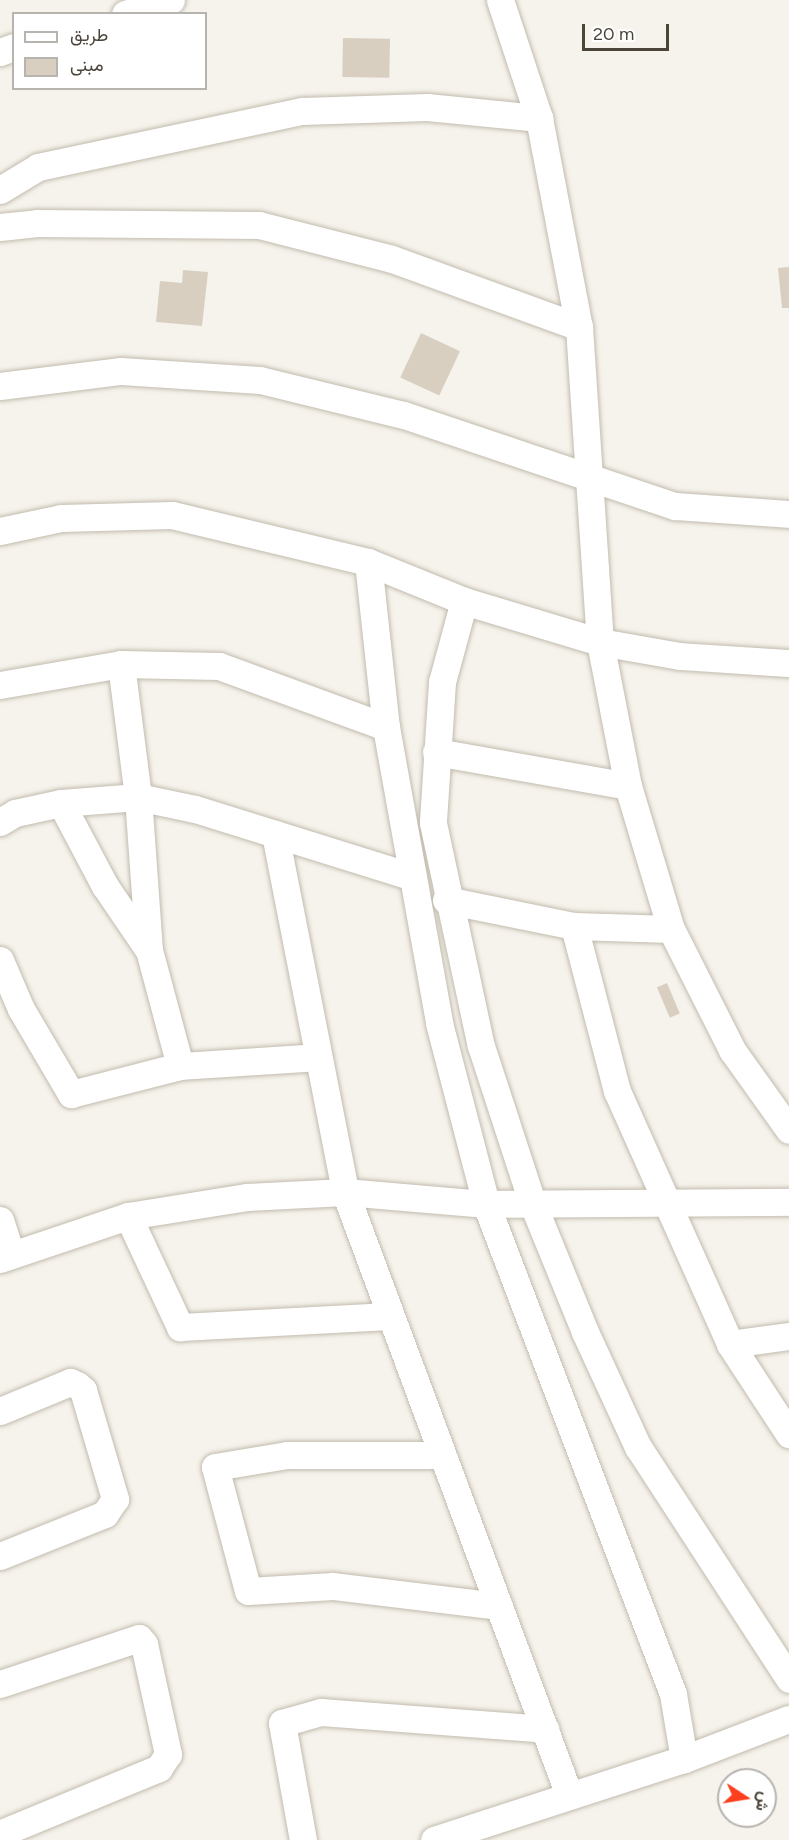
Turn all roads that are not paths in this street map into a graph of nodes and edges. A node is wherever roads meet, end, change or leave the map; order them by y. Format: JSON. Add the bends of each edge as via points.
{"nodes":[{"id":1,"x":171,"y":0,"type":"edge"},
{"id":2,"x":500,"y":0,"type":"edge"},
{"id":3,"x":131,"y":12,"type":"edge"},
{"id":4,"x":539,"y":118,"type":"junction"},
{"id":5,"x":0,"y":190,"type":"edge"},
{"id":6,"x":0,"y":226,"type":"edge"},
{"id":7,"x":579,"y":327,"type":"junction"},
{"id":8,"x":0,"y":386,"type":"edge"},
{"id":9,"x":588,"y":477,"type":"junction"},
{"id":10,"x":789,"y":514,"type":"edge"},
{"id":11,"x":0,"y":531,"type":"edge"},
{"id":12,"x":368,"y":562,"type":"junction"},
{"id":13,"x":464,"y":601,"type":"junction"},
{"id":14,"x":600,"y":642,"type":"junction"},
{"id":15,"x":789,"y":663,"type":"edge"},
{"id":16,"x":121,"y":664,"type":"junction"},
{"id":17,"x":0,"y":685,"type":"edge"},
{"id":18,"x":386,"y":727,"type":"junction"},
{"id":19,"x":436,"y":752,"type":"junction"},
{"id":20,"x":628,"y":786,"type":"junction"},
{"id":21,"x":138,"y":797,"type":"junction"},
{"id":22,"x":61,"y":803,"type":"junction"},
{"id":23,"x":0,"y":822,"type":"edge"},
{"id":24,"x":275,"y":834,"type":"junction"},
{"id":25,"x":412,"y":877,"type":"junction"},
{"id":26,"x":446,"y":900,"type":"junction"},
{"id":27,"x":574,"y":926,"type":"junction"},
{"id":28,"x":671,"y":929,"type":"junction"},
{"id":29,"x":149,"y":950,"type":"junction"},
{"id":30,"x":0,"y":960,"type":"edge"},
{"id":31,"x":318,"y":1057,"type":"junction"},
{"id":32,"x":180,"y":1066,"type":"junction"},
{"id":33,"x":789,"y":1130,"type":"edge"},
{"id":34,"x":345,"y":1192,"type":"junction"},
{"id":35,"x":789,"y":1202,"type":"edge"},
{"id":36,"x":533,"y":1203,"type":"junction"},
{"id":37,"x":486,"y":1204,"type":"junction"},
{"id":38,"x":665,"y":1205,"type":"junction"},
{"id":39,"x":128,"y":1216,"type":"junction"},
{"id":40,"x":0,"y":1220,"type":"edge"},
{"id":41,"x":6,"y":1256,"type":"edge"},
{"id":42,"x":390,"y":1316,"type":"junction"},
{"id":43,"x":789,"y":1336,"type":"edge"},
{"id":44,"x":730,"y":1344,"type":"junction"},
{"id":45,"x":0,"y":1411,"type":"edge"},
{"id":46,"x":789,"y":1434,"type":"edge"},
{"id":47,"x":442,"y":1455,"type":"junction"},
{"id":48,"x":0,"y":1556,"type":"edge"},
{"id":49,"x":499,"y":1606,"type":"junction"},
{"id":50,"x":789,"y":1678,"type":"edge"},
{"id":51,"x":0,"y":1684,"type":"edge"},
{"id":52,"x":789,"y":1719,"type":"edge"},
{"id":53,"x":544,"y":1729,"type":"junction"},
{"id":54,"x":684,"y":1759,"type":"junction"},
{"id":55,"x":569,"y":1795,"type":"junction"},
{"id":56,"x":5,"y":1827,"type":"edge"},
{"id":57,"x":303,"y":1840,"type":"edge"},
{"id":58,"x":434,"y":1840,"type":"edge"}],
"edges":[{"from":1,"to":3,"type":"street"},
{"from":2,"to":4,"type":"street"},
{"from":4,"to":5,"type":"street","via":[[427,107],[302,111],[38,167]]},
{"from":4,"to":7,"type":"street"},
{"from":6,"to":7,"type":"street","via":[[259,225],[392,259]]},
{"from":7,"to":9,"type":"street"},
{"from":8,"to":9,"type":"street","via":[[121,371],[260,380],[404,415]]},
{"from":9,"to":10,"type":"street","via":[[675,506]]},
{"from":9,"to":14,"type":"street"},
{"from":11,"to":12,"type":"street","via":[[61,518],[172,515]]},
{"from":12,"to":13,"type":"street"},
{"from":12,"to":18,"type":"street"},
{"from":13,"to":14,"type":"street"},
{"from":13,"to":19,"type":"street","via":[[442,682]]},
{"from":14,"to":15,"type":"street","via":[[680,656]]},
{"from":14,"to":20,"type":"street"},
{"from":16,"to":17,"type":"street"},
{"from":16,"to":18,"type":"street","via":[[219,666]]},
{"from":16,"to":21,"type":"street"},
{"from":18,"to":25,"type":"street"},
{"from":19,"to":20,"type":"street"},
{"from":19,"to":26,"type":"street","via":[[432,823]]},
{"from":20,"to":28,"type":"street"},
{"from":21,"to":22,"type":"street"},
{"from":21,"to":24,"type":"street","via":[[195,809]]},
{"from":21,"to":29,"type":"street"},
{"from":22,"to":23,"type":"street","via":[[15,813]]},
{"from":22,"to":29,"type":"street","via":[[105,886]]},
{"from":24,"to":25,"type":"street"},
{"from":24,"to":31,"type":"street"},
{"from":25,"to":37,"type":"street","via":[[439,1023]]},
{"from":26,"to":27,"type":"street"},
{"from":26,"to":36,"type":"street","via":[[481,1046]]},
{"from":27,"to":28,"type":"street"},
{"from":27,"to":38,"type":"street","via":[[616,1091]]},
{"from":28,"to":33,"type":"street","via":[[732,1050]]},
{"from":29,"to":32,"type":"street"},
{"from":30,"to":32,"type":"street","via":[[21,1009],[71,1094]]},
{"from":31,"to":32,"type":"street"},
{"from":31,"to":34,"type":"street"},
{"from":34,"to":37,"type":"street"},
{"from":34,"to":39,"type":"street","via":[[247,1197]]},
{"from":34,"to":42,"type":"street"},
{"from":35,"to":38,"type":"street"},
{"from":36,"to":37,"type":"street"},
{"from":36,"to":38,"type":"street"},
{"from":36,"to":50,"type":"street","via":[[585,1332],[638,1447]]},
{"from":37,"to":54,"type":"street","via":[[673,1694]]},
{"from":38,"to":44,"type":"street"},
{"from":39,"to":41,"type":"street"},
{"from":39,"to":42,"type":"street","via":[[180,1327]]},
{"from":40,"to":41,"type":"street"},
{"from":42,"to":47,"type":"street"},
{"from":43,"to":44,"type":"street"},
{"from":44,"to":46,"type":"street"},
{"from":45,"to":48,"type":"street","via":[[70,1382],[77,1385],[83,1390],[115,1499],[105,1514]]},
{"from":47,"to":49,"type":"street"},
{"from":47,"to":49,"type":"street","via":[[287,1455],[215,1467],[248,1591],[333,1586]]},
{"from":49,"to":53,"type":"street"},
{"from":51,"to":56,"type":"street","via":[[139,1638],[144,1644],[168,1754],[163,1765],[154,1770]]},
{"from":52,"to":54,"type":"street"},
{"from":53,"to":55,"type":"street"},
{"from":53,"to":57,"type":"street","via":[[321,1712],[282,1723]]},
{"from":54,"to":55,"type":"street"},
{"from":55,"to":58,"type":"street"}]}
